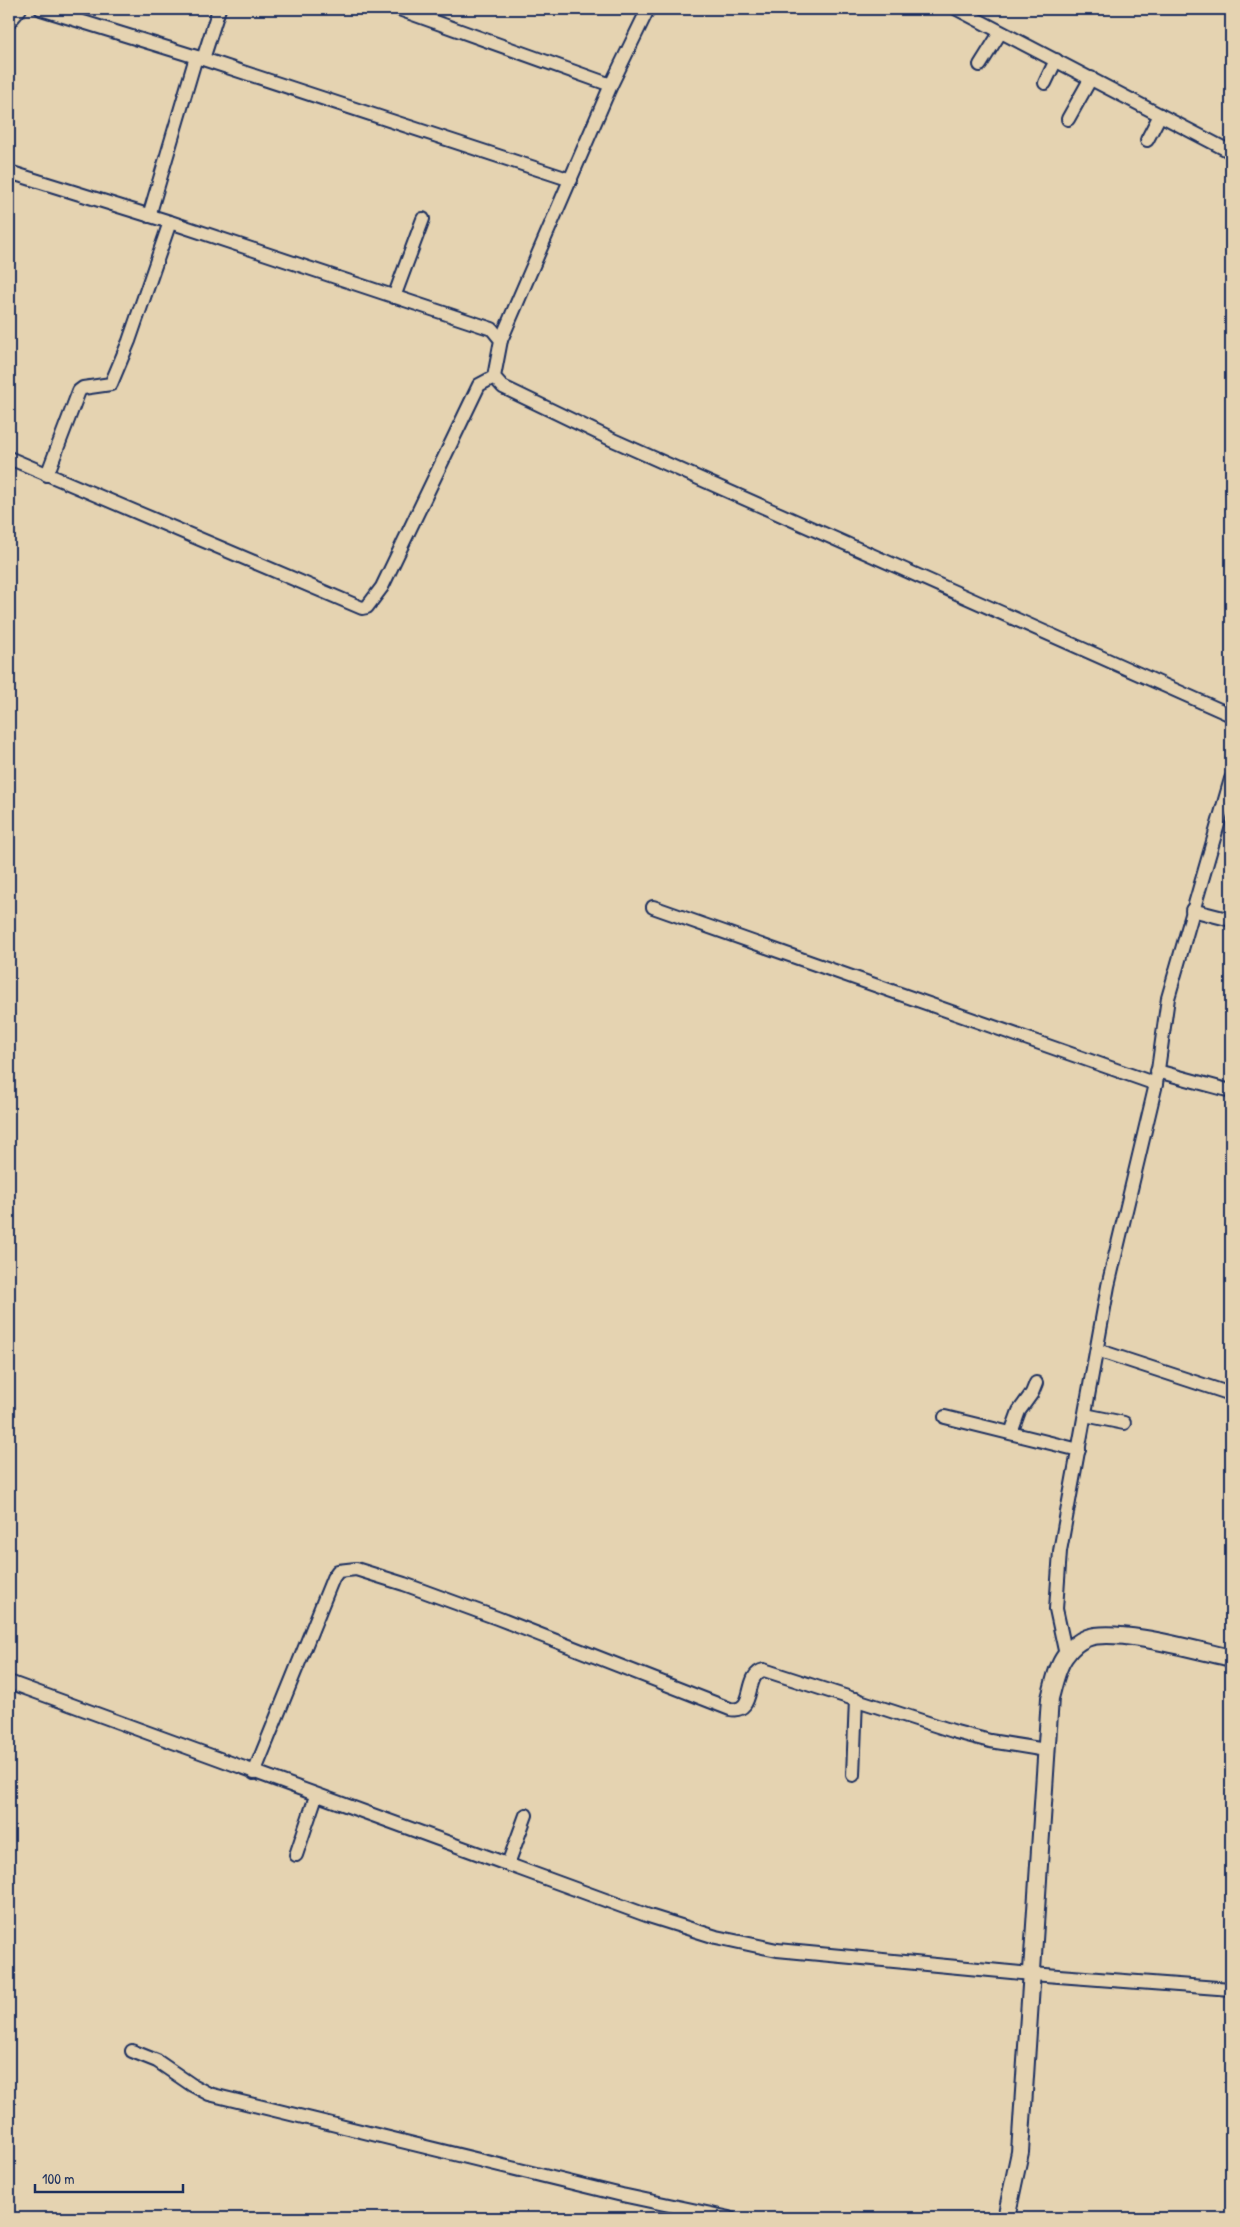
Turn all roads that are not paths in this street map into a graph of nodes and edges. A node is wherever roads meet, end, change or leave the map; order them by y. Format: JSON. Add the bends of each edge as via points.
{"nodes":[{"id":1,"x":20,"y":9,"type":"edge"},
{"id":2,"x":41,"y":9,"type":"edge"},
{"id":3,"x":220,"y":9,"type":"edge"},
{"id":4,"x":399,"y":9,"type":"edge"},
{"id":5,"x":648,"y":9,"type":"edge"},
{"id":6,"x":957,"y":9,"type":"edge"},
{"id":7,"x":9,"y":22,"type":"edge"},
{"id":8,"x":1000,"y":33,"type":"junction"},
{"id":9,"x":200,"y":58,"type":"junction"},
{"id":10,"x":1056,"y":60,"type":"junction"},
{"id":11,"x":980,"y":65,"type":"dead end"},
{"id":12,"x":1091,"y":78,"type":"junction"},
{"id":13,"x":1045,"y":83,"type":"dead end"},
{"id":14,"x":611,"y":85,"type":"junction"},
{"id":15,"x":1160,"y":115,"type":"junction"},
{"id":16,"x":1068,"y":120,"type":"dead end"},
{"id":17,"x":1148,"y":140,"type":"dead end"},
{"id":18,"x":1231,"y":152,"type":"edge"},
{"id":19,"x":9,"y":172,"type":"edge"},
{"id":20,"x":571,"y":180,"type":"junction"},
{"id":21,"x":149,"y":216,"type":"junction"},
{"id":22,"x":423,"y":219,"type":"dead end"},
{"id":23,"x":171,"y":222,"type":"junction"},
{"id":24,"x":394,"y":296,"type":"junction"},
{"id":25,"x":501,"y":340,"type":"junction"},
{"id":26,"x":494,"y":378,"type":"junction"},
{"id":27,"x":9,"y":458,"type":"edge"},
{"id":28,"x":47,"y":475,"type":"junction"},
{"id":29,"x":1231,"y":715,"type":"edge"},
{"id":30,"x":1231,"y":779,"type":"edge"},
{"id":31,"x":653,"y":907,"type":"dead end"},
{"id":32,"x":1192,"y":910,"type":"junction"},
{"id":33,"x":1231,"y":920,"type":"edge"},
{"id":34,"x":1157,"y":1071,"type":"junction"},
{"id":35,"x":1156,"y":1084,"type":"junction"},
{"id":36,"x":1231,"y":1091,"type":"edge"},
{"id":37,"x":1097,"y":1350,"type":"junction"},
{"id":38,"x":1036,"y":1383,"type":"dead end"},
{"id":39,"x":1231,"y":1394,"type":"edge"},
{"id":40,"x":1085,"y":1415,"type":"junction"},
{"id":41,"x":945,"y":1417,"type":"dead end"},
{"id":42,"x":1124,"y":1423,"type":"dead end"},
{"id":43,"x":1011,"y":1433,"type":"junction"},
{"id":44,"x":1079,"y":1450,"type":"junction"},
{"id":45,"x":1066,"y":1655,"type":"junction"},
{"id":46,"x":1231,"y":1658,"type":"edge"},
{"id":47,"x":9,"y":1682,"type":"edge"},
{"id":48,"x":856,"y":1699,"type":"junction"},
{"id":49,"x":1046,"y":1750,"type":"junction"},
{"id":50,"x":254,"y":1773,"type":"junction"},
{"id":51,"x":853,"y":1775,"type":"dead end"},
{"id":52,"x":316,"y":1796,"type":"junction"},
{"id":53,"x":526,"y":1815,"type":"dead end"},
{"id":54,"x":296,"y":1855,"type":"dead end"},
{"id":55,"x":508,"y":1864,"type":"junction"},
{"id":56,"x":1032,"y":1974,"type":"junction"},
{"id":57,"x":1231,"y":1989,"type":"edge"},
{"id":58,"x":132,"y":2052,"type":"dead end"},
{"id":59,"x":730,"y":2218,"type":"edge"},
{"id":60,"x":1006,"y":2218,"type":"edge"}],
"edges":[{"from":1,"to":7,"type":"street"},
{"from":2,"to":9,"type":"street"},
{"from":3,"to":9,"type":"street"},
{"from":4,"to":14,"type":"street"},
{"from":5,"to":14,"type":"street"},
{"from":6,"to":8,"type":"street"},
{"from":8,"to":10,"type":"street"},
{"from":8,"to":11,"type":"street"},
{"from":9,"to":20,"type":"street"},
{"from":9,"to":21,"type":"street"},
{"from":10,"to":12,"type":"street"},
{"from":10,"to":13,"type":"street"},
{"from":12,"to":15,"type":"street"},
{"from":12,"to":16,"type":"street"},
{"from":14,"to":20,"type":"street"},
{"from":15,"to":17,"type":"street"},
{"from":15,"to":18,"type":"street"},
{"from":19,"to":21,"type":"street"},
{"from":20,"to":25,"type":"street"},
{"from":21,"to":23,"type":"street"},
{"from":22,"to":24,"type":"street"},
{"from":23,"to":24,"type":"street"},
{"from":23,"to":28,"type":"street","via":[[112,384],[79,391]]},
{"from":24,"to":25,"type":"street","via":[[492,329]]},
{"from":25,"to":26,"type":"street"},
{"from":26,"to":28,"type":"street","via":[[479,385],[382,588],[367,608]]},
{"from":26,"to":29,"type":"street","via":[[503,387],[613,440]]},
{"from":27,"to":28,"type":"street"},
{"from":30,"to":32,"type":"street"},
{"from":31,"to":35,"type":"street"},
{"from":32,"to":33,"type":"street"},
{"from":32,"to":34,"type":"street","via":[[1168,998]]},
{"from":34,"to":35,"type":"street"},
{"from":34,"to":36,"type":"street"},
{"from":35,"to":37,"type":"street","via":[[1108,1286]]},
{"from":37,"to":39,"type":"street"},
{"from":37,"to":40,"type":"street"},
{"from":38,"to":43,"type":"street","via":[[1019,1410]]},
{"from":40,"to":42,"type":"street"},
{"from":40,"to":44,"type":"street"},
{"from":41,"to":43,"type":"street"},
{"from":43,"to":44,"type":"street"},
{"from":44,"to":45,"type":"street","via":[[1056,1588],[1057,1616]]},
{"from":45,"to":46,"type":"main road","via":[[1088,1638],[1120,1636]]},
{"from":45,"to":49,"type":"main road","via":[[1050,1698]]},
{"from":47,"to":50,"type":"street"},
{"from":48,"to":49,"type":"street","via":[[956,1732]]},
{"from":48,"to":50,"type":"street","via":[[764,1670],[755,1675],[742,1708],[730,1709],[497,1618],[349,1568],[338,1571],[333,1578]]},
{"from":48,"to":51,"type":"street"},
{"from":49,"to":56,"type":"main road"},
{"from":50,"to":52,"type":"street"},
{"from":52,"to":54,"type":"street"},
{"from":52,"to":55,"type":"street"},
{"from":53,"to":55,"type":"street"},
{"from":55,"to":56,"type":"street","via":[[649,1916],[735,1942],[777,1950]]},
{"from":56,"to":57,"type":"street"},
{"from":56,"to":60,"type":"main road","via":[[1020,2152]]},
{"from":58,"to":59,"type":"street","via":[[157,2062],[209,2094],[622,2195]]}]}
